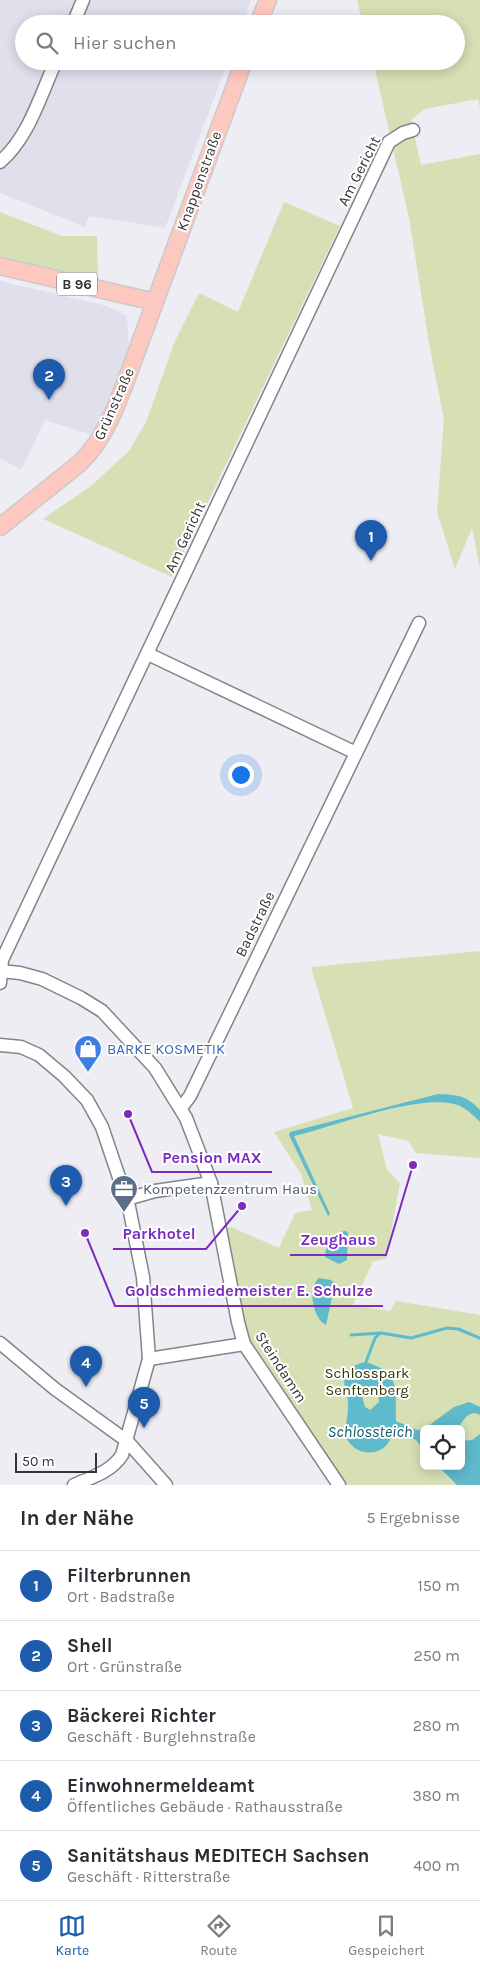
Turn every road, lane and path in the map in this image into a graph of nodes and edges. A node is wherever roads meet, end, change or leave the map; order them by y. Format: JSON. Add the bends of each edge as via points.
{"nodes":[{"id":1,"x":83,"y":0,"type":"edge"},
{"id":2,"x":268,"y":0,"type":"edge"},
{"id":3,"x":76,"y":15,"type":"edge"},
{"id":4,"x":262,"y":15,"type":"edge"},
{"id":5,"x":52,"y":70,"type":"edge"},
{"id":6,"x":241,"y":70,"type":"edge"},
{"id":7,"x":413,"y":130,"type":"dead end"},
{"id":8,"x":0,"y":162,"type":"edge"},
{"id":9,"x":0,"y":266,"type":"edge"},
{"id":10,"x":155,"y":302,"type":"junction"},
{"id":11,"x":0,"y":527,"type":"edge"},
{"id":12,"x":419,"y":623,"type":"dead end"},
{"id":13,"x":148,"y":654,"type":"junction"},
{"id":14,"x":356,"y":753,"type":"junction"},
{"id":15,"x":0,"y":975,"type":"edge"},
{"id":16,"x":0,"y":1045,"type":"edge"},
{"id":17,"x":180,"y":1106,"type":"junction"},
{"id":18,"x":211,"y":1183,"type":"junction"},
{"id":19,"x":127,"y":1199,"type":"junction"},
{"id":20,"x":0,"y":1343,"type":"edge"},
{"id":21,"x":244,"y":1344,"type":"junction"},
{"id":22,"x":149,"y":1359,"type":"junction"},
{"id":23,"x":127,"y":1441,"type":"junction"},
{"id":24,"x":74,"y":1485,"type":"edge"},
{"id":25,"x":166,"y":1485,"type":"edge"},
{"id":26,"x":339,"y":1485,"type":"edge"}],
"edges":[{"from":1,"to":3,"type":"street"},
{"from":2,"to":4,"type":"main road"},
{"from":5,"to":8,"type":"street","via":[[22,137]]},
{"from":6,"to":10,"type":"main road","name":"Knappenstraße"},
{"from":7,"to":13,"type":"street","name":"Am Gericht","via":[[389,142]]},
{"from":9,"to":10,"type":"main road","number":"B 96"},
{"from":10,"to":11,"type":"main road","name":"Grünstraße","via":[[114,410],[92,452]]},
{"from":12,"to":14,"type":"street","name":"Badstraße"},
{"from":13,"to":14,"type":"street"},
{"from":13,"to":15,"type":"street","name":"Am Gericht","via":[[2,960]]},
{"from":14,"to":17,"type":"street","name":"Badstraße","via":[[190,1096]]},
{"from":15,"to":17,"type":"street","name":"Steindamm","via":[[20,973],[42,979],[102,1011],[155,1068]]},
{"from":16,"to":19,"type":"street","via":[[21,1047],[39,1055],[87,1100],[102,1127]]},
{"from":17,"to":18,"type":"street","name":"Steindamm"},
{"from":18,"to":19,"type":"street","via":[[155,1191]]},
{"from":18,"to":21,"type":"street","name":"Steindamm"},
{"from":19,"to":22,"type":"street","via":[[143,1277]]},
{"from":20,"to":23,"type":"street"},
{"from":21,"to":22,"type":"street"},
{"from":21,"to":26,"type":"street","name":"Steindamm"},
{"from":22,"to":23,"type":"street"},
{"from":23,"to":24,"type":"street","via":[[116,1464],[106,1472]]},
{"from":23,"to":25,"type":"street"}]}
